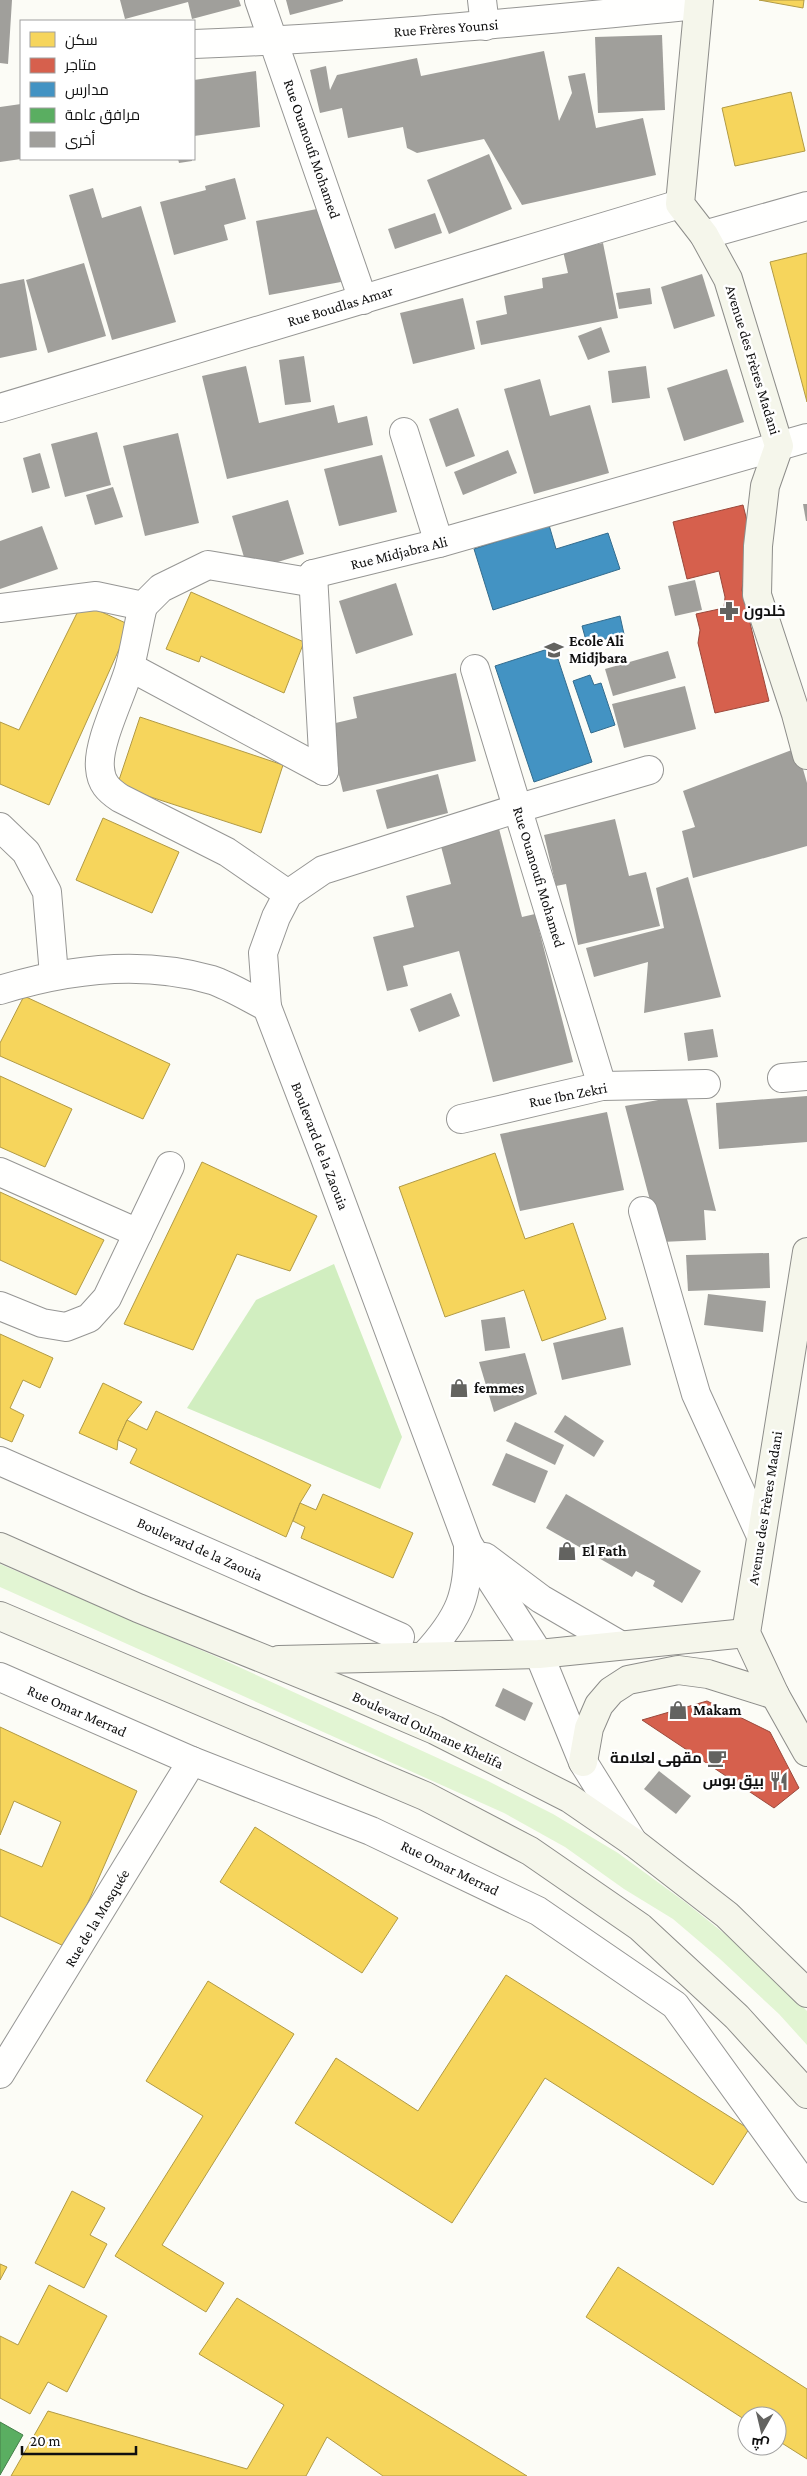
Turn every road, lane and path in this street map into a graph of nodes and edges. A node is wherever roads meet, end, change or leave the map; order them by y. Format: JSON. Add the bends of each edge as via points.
{"nodes":[{"id":1,"x":259,"y":0,"type":"edge"},
{"id":2,"x":699,"y":2,"type":"edge"},
{"id":3,"x":484,"y":13,"type":"edge"},
{"id":4,"x":275,"y":41,"type":"junction"},
{"id":5,"x":195,"y":44,"type":"edge"},
{"id":6,"x":680,"y":204,"type":"junction"},
{"id":7,"x":807,"y":206,"type":"edge"},
{"id":8,"x":704,"y":235,"type":"junction"},
{"id":9,"x":363,"y":300,"type":"junction"},
{"id":10,"x":0,"y":408,"type":"edge"},
{"id":11,"x":404,"y":432,"type":"dead end"},
{"id":12,"x":807,"y":438,"type":"edge"},
{"id":13,"x":778,"y":446,"type":"junction"},
{"id":14,"x":440,"y":543,"type":"junction"},
{"id":15,"x":313,"y":574,"type":"junction"},
{"id":16,"x":143,"y":606,"type":"junction"},
{"id":17,"x":0,"y":608,"type":"edge"},
{"id":18,"x":130,"y":667,"type":"junction"},
{"id":19,"x":475,"y":669,"type":"dead end"},
{"id":20,"x":802,"y":712,"type":"edge"},
{"id":21,"x":807,"y":754,"type":"edge"},
{"id":22,"x":650,"y":770,"type":"dead end"},
{"id":23,"x":518,"y":808,"type":"junction"},
{"id":24,"x":0,"y":827,"type":"edge"},
{"id":25,"x":288,"y":894,"type":"junction"},
{"id":26,"x":54,"y":975,"type":"junction"},
{"id":27,"x":0,"y":990,"type":"edge"},
{"id":28,"x":267,"y":1007,"type":"junction"},
{"id":29,"x":706,"y":1084,"type":"dead end"},
{"id":30,"x":602,"y":1086,"type":"junction"},
{"id":31,"x":460,"y":1119,"type":"dead end"},
{"id":32,"x":170,"y":1166,"type":"dead end"},
{"id":33,"x":0,"y":1172,"type":"edge"},
{"id":34,"x":643,"y":1212,"type":"dead end"},
{"id":35,"x":138,"y":1233,"type":"junction"},
{"id":36,"x":807,"y":1252,"type":"edge"},
{"id":37,"x":0,"y":1306,"type":"edge"},
{"id":38,"x":0,"y":1461,"type":"edge"},
{"id":39,"x":760,"y":1534,"type":"junction"},
{"id":40,"x":468,"y":1544,"type":"junction"},
{"id":41,"x":0,"y":1547,"type":"edge"},
{"id":42,"x":0,"y":1616,"type":"edge"},
{"id":43,"x":746,"y":1633,"type":"junction"},
{"id":44,"x":400,"y":1636,"type":"dead end"},
{"id":45,"x":620,"y":1645,"type":"junction"},
{"id":46,"x":539,"y":1654,"type":"junction"},
{"id":47,"x":425,"y":1655,"type":"junction"},
{"id":48,"x":268,"y":1660,"type":"junction"},
{"id":49,"x":0,"y":1677,"type":"edge"},
{"id":50,"x":775,"y":1695,"type":"junction"},
{"id":51,"x":807,"y":1752,"type":"edge"},
{"id":52,"x":192,"y":1762,"type":"junction"},
{"id":53,"x":583,"y":1762,"type":"junction"},
{"id":54,"x":633,"y":1842,"type":"junction"},
{"id":55,"x":807,"y":1993,"type":"edge"},
{"id":56,"x":0,"y":2074,"type":"edge"},
{"id":57,"x":807,"y":2094,"type":"edge"},
{"id":58,"x":807,"y":2188,"type":"edge"}],
"edges":[{"from":1,"to":4,"type":"street","name":"Rue Ouanoufi Mohamed"},
{"from":2,"to":3,"type":"street","name":"Rue Frères Younsi"},
{"from":2,"to":6,"type":"street"},
{"from":3,"to":4,"type":"street","name":"Rue Frères Younsi"},
{"from":4,"to":5,"type":"street","name":"Rue Frères Younsi"},
{"from":4,"to":9,"type":"street","name":"Rue Ouanoufi Mohamed"},
{"from":6,"to":8,"type":"street","name":"Avenue des Frères Madani"},
{"from":6,"to":9,"type":"street","name":"Rue Boudlas Amar"},
{"from":7,"to":8,"type":"street"},
{"from":8,"to":13,"type":"street","name":"Avenue des Frères Madani","via":[[728,279]]},
{"from":9,"to":10,"type":"street","name":"Rue Boudlas Amar"},
{"from":11,"to":14,"type":"street"},
{"from":12,"to":13,"type":"street","name":"Rue Midjabra Ali"},
{"from":13,"to":14,"type":"street","name":"Rue Midjabra Ali"},
{"from":13,"to":20,"type":"street","name":"Avenue des Frères Madani","via":[[765,486],[756,595]]},
{"from":14,"to":15,"type":"street","name":"Rue Midjabra Ali"},
{"from":15,"to":16,"type":"street","name":"Rue Midjabra Ali","via":[[310,582],[208,565],[161,588]]},
{"from":15,"to":18,"type":"street","via":[[324,771]]},
{"from":16,"to":17,"type":"street","via":[[96,596]]},
{"from":16,"to":18,"type":"street"},
{"from":18,"to":25,"type":"street","via":[[101,751],[99,766],[107,790],[227,852]]},
{"from":19,"to":23,"type":"street","name":"Rue Ouanoufi Mohamed"},
{"from":20,"to":21,"type":"street","name":"Avenue des Frères Madani"},
{"from":22,"to":23,"type":"street"},
{"from":23,"to":25,"type":"street","via":[[322,870]]},
{"from":23,"to":30,"type":"street","name":"Rue Ouanoufi Mohamed"},
{"from":24,"to":26,"type":"street","via":[[26,852],[46,892]]},
{"from":25,"to":28,"type":"street","name":"Boulevard de la Zaouia","via":[[263,953]]},
{"from":26,"to":27,"type":"street"},
{"from":26,"to":28,"type":"street","via":[[138,967],[212,980]]},
{"from":28,"to":40,"type":"street","name":"Boulevard de la Zaouia"},
{"from":29,"to":30,"type":"street","name":"Rue Ibn Zekri"},
{"from":30,"to":31,"type":"street","name":"Rue Ibn Zekri"},
{"from":32,"to":35,"type":"street"},
{"from":33,"to":35,"type":"street"},
{"from":34,"to":39,"type":"street","via":[[696,1394]]},
{"from":35,"to":37,"type":"street","via":[[107,1298],[89,1318],[66,1327],[42,1323]]},
{"from":36,"to":39,"type":"street","name":"Avenue des Frères Madani"},
{"from":38,"to":44,"type":"street","name":"Boulevard de la Zaouia"},
{"from":39,"to":43,"type":"street","name":"Avenue des Frères Madani"},
{"from":40,"to":45,"type":"street","via":[[541,1599]]},
{"from":40,"to":46,"type":"street"},
{"from":40,"to":47,"type":"street","via":[[468,1575],[461,1605],[446,1632]]},
{"from":41,"to":48,"type":"street","name":"Boulevard Oulmane Khelifa","via":[[138,1608]]},
{"from":42,"to":57,"type":"street","via":[[424,1796],[530,1851],[640,1928],[737,2017]]},
{"from":43,"to":45,"type":"street"},
{"from":43,"to":50,"type":"street"},
{"from":45,"to":46,"type":"street"},
{"from":46,"to":47,"type":"street"},
{"from":46,"to":53,"type":"street"},
{"from":47,"to":48,"type":"street"},
{"from":48,"to":54,"type":"street","name":"Boulevard Oulmane Khelifa","via":[[435,1730],[569,1798]]},
{"from":49,"to":52,"type":"street","name":"Rue Omar Merrad"},
{"from":50,"to":51,"type":"street"},
{"from":50,"to":53,"type":"street","via":[[708,1674],[678,1670],[628,1680],[611,1691],[599,1705],[589,1728]]},
{"from":52,"to":56,"type":"street","name":"Rue de la Mosquée"},
{"from":52,"to":58,"type":"street","name":"Rue Omar Merrad","via":[[371,1831],[538,1910],[675,2005]]},
{"from":53,"to":54,"type":"street"},
{"from":54,"to":55,"type":"street","name":"Boulevard Oulmane Khelifa","via":[[727,1915]]}]}
